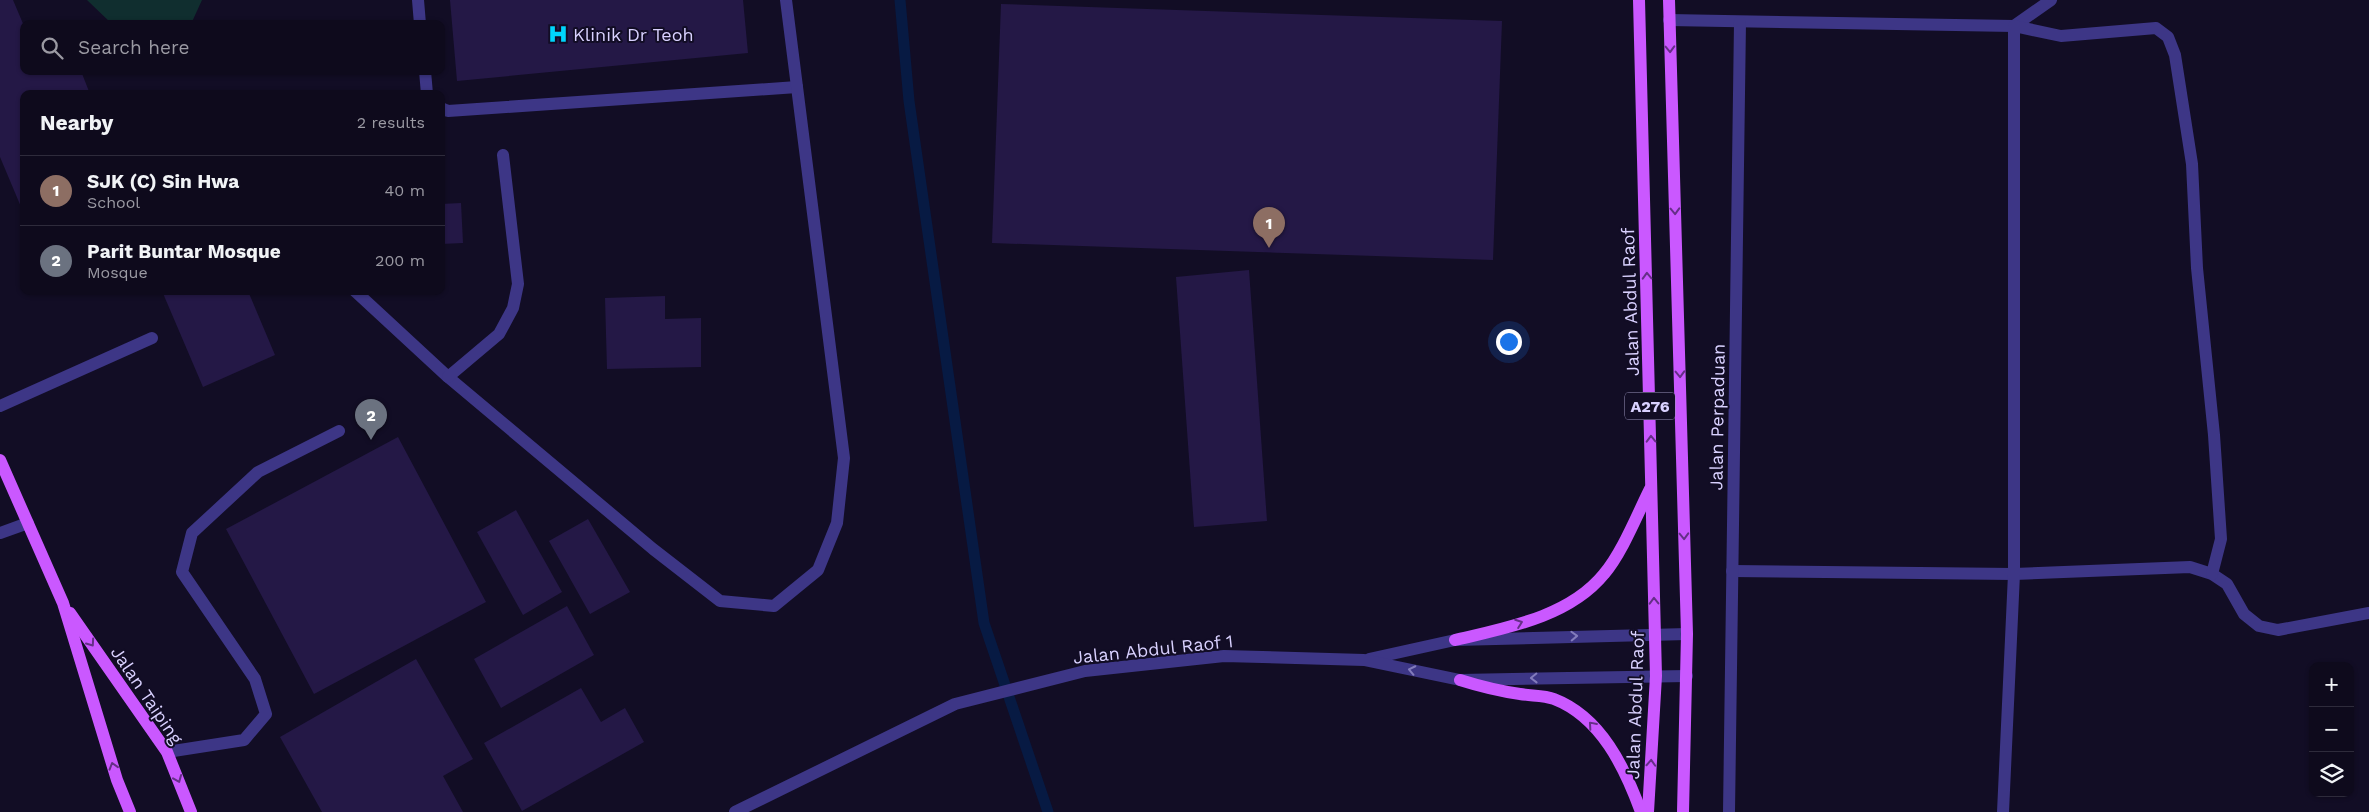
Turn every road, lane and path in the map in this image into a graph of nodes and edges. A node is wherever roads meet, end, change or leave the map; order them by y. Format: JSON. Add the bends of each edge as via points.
{"nodes":[{"id":1,"x":418,"y":0,"type":"edge"},
{"id":2,"x":786,"y":0,"type":"edge"},
{"id":3,"x":1639,"y":0,"type":"edge"},
{"id":4,"x":1670,"y":0,"type":"edge"},
{"id":5,"x":2051,"y":0,"type":"edge"},
{"id":6,"x":420,"y":20,"type":"edge"},
{"id":7,"x":1670,"y":20,"type":"junction"},
{"id":8,"x":1740,"y":22,"type":"junction"},
{"id":9,"x":2014,"y":26,"type":"junction"},
{"id":10,"x":425,"y":75,"type":"edge"},
{"id":11,"x":797,"y":87,"type":"junction"},
{"id":12,"x":427,"y":90,"type":"edge"},
{"id":13,"x":445,"y":110,"type":"edge"},
{"id":14,"x":503,"y":155,"type":"dead end"},
{"id":15,"x":359,"y":295,"type":"edge"},
{"id":16,"x":152,"y":338,"type":"dead end"},
{"id":17,"x":448,"y":377,"type":"junction"},
{"id":18,"x":0,"y":406,"type":"edge"},
{"id":19,"x":339,"y":431,"type":"dead end"},
{"id":20,"x":0,"y":460,"type":"edge"},
{"id":21,"x":1652,"y":486,"type":"junction"},
{"id":22,"x":28,"y":523,"type":"junction"},
{"id":23,"x":0,"y":533,"type":"edge"},
{"id":24,"x":1732,"y":571,"type":"junction"},
{"id":25,"x":2014,"y":574,"type":"junction"},
{"id":26,"x":2212,"y":574,"type":"junction"},
{"id":27,"x":63,"y":603,"type":"junction"},
{"id":28,"x":2369,"y":613,"type":"edge"},
{"id":29,"x":1655,"y":634,"type":"junction"},
{"id":30,"x":1687,"y":634,"type":"junction"},
{"id":31,"x":1455,"y":640,"type":"junction"},
{"id":32,"x":1364,"y":660,"type":"junction"},
{"id":33,"x":1656,"y":676,"type":"junction"},
{"id":34,"x":1687,"y":676,"type":"junction"},
{"id":35,"x":1460,"y":680,"type":"junction"},
{"id":36,"x":167,"y":752,"type":"junction"},
{"id":37,"x":130,"y":812,"type":"edge"},
{"id":38,"x":191,"y":812,"type":"edge"},
{"id":39,"x":735,"y":812,"type":"edge"},
{"id":40,"x":1641,"y":812,"type":"edge"},
{"id":41,"x":1648,"y":812,"type":"edge"},
{"id":42,"x":1683,"y":812,"type":"edge"},
{"id":43,"x":1729,"y":812,"type":"edge"},
{"id":44,"x":2003,"y":812,"type":"edge"}],
"edges":[{"from":1,"to":6,"type":"street"},
{"from":2,"to":11,"type":"street"},
{"from":21,"to":3,"type":"main road","name":"Jalan Abdul Raof","number":"A276","one_way":true},
{"from":4,"to":7,"type":"main road","number":"A276"},
{"from":5,"to":9,"type":"street"},
{"from":7,"to":8,"type":"street"},
{"from":7,"to":30,"type":"main road","number":"A276","one_way":true},
{"from":8,"to":9,"type":"street"},
{"from":8,"to":24,"type":"street","name":"Jalan Perpaduan"},
{"from":9,"to":25,"type":"street"},
{"from":9,"to":26,"type":"street","via":[[2061,36],[2156,28],[2168,37],[2175,55],[2192,164],[2197,268],[2214,435],[2221,539]]},
{"from":10,"to":12,"type":"street"},
{"from":11,"to":13,"type":"street"},
{"from":11,"to":17,"type":"street","via":[[844,458],[837,523],[818,570],[774,606],[720,600],[652,549]]},
{"from":14,"to":17,"type":"street","via":[[518,284],[513,308],[498,334]]},
{"from":15,"to":17,"type":"street"},
{"from":16,"to":18,"type":"street"},
{"from":19,"to":36,"type":"street","via":[[258,472],[192,533],[182,572],[255,679],[266,714],[244,740]]},
{"from":20,"to":22,"type":"main road","name":"Jalan Taiping"},
{"from":29,"to":21,"type":"main road","name":"Jalan Abdul Raof","number":"A276","one_way":true},
{"from":31,"to":21,"type":"main road","one_way":true,"via":[[1510,627],[1578,599],[1605,574]]},
{"from":22,"to":23,"type":"street"},
{"from":22,"to":27,"type":"main road","name":"Jalan Taiping"},
{"from":24,"to":25,"type":"street"},
{"from":24,"to":43,"type":"street","name":"Jalan Perpaduan"},
{"from":25,"to":26,"type":"street","via":[[2190,567]]},
{"from":25,"to":44,"type":"street"},
{"from":26,"to":28,"type":"street","via":[[2227,584],[2244,614],[2259,626],[2278,630]]},
{"from":27,"to":36,"type":"main road","name":"Jalan Taiping","one_way":true},
{"from":37,"to":27,"type":"main road","name":"Jalan Taiping","one_way":true,"via":[[117,780]]},
{"from":29,"to":30,"type":"street","name":"Jalan Abdul Raof 1"},
{"from":31,"to":29,"type":"street","name":"Jalan Abdul Raof 1","one_way":true},
{"from":29,"to":33,"type":"main road","name":"Jalan Abdul Raof","number":"A276"},
{"from":30,"to":34,"type":"main road","number":"A276"},
{"from":31,"to":32,"type":"street","name":"Jalan Abdul Raof 1"},
{"from":35,"to":32,"type":"street","name":"Jalan Abdul Raof 1","one_way":true},
{"from":32,"to":39,"type":"street","name":"Jalan Abdul Raof 1","via":[[1224,656],[1085,671],[955,704]]},
{"from":33,"to":34,"type":"street","name":"Jalan Abdul Raof 1"},
{"from":33,"to":35,"type":"street","name":"Jalan Abdul Raof 1","one_way":true},
{"from":41,"to":33,"type":"main road","name":"Jalan Abdul Raof","number":"A276","one_way":true},
{"from":34,"to":42,"type":"main road","number":"A276"},
{"from":40,"to":35,"type":"main road","one_way":true,"via":[[1608,744],[1584,716],[1554,699]]},
{"from":36,"to":38,"type":"main road","name":"Jalan Taiping","one_way":true}]}
